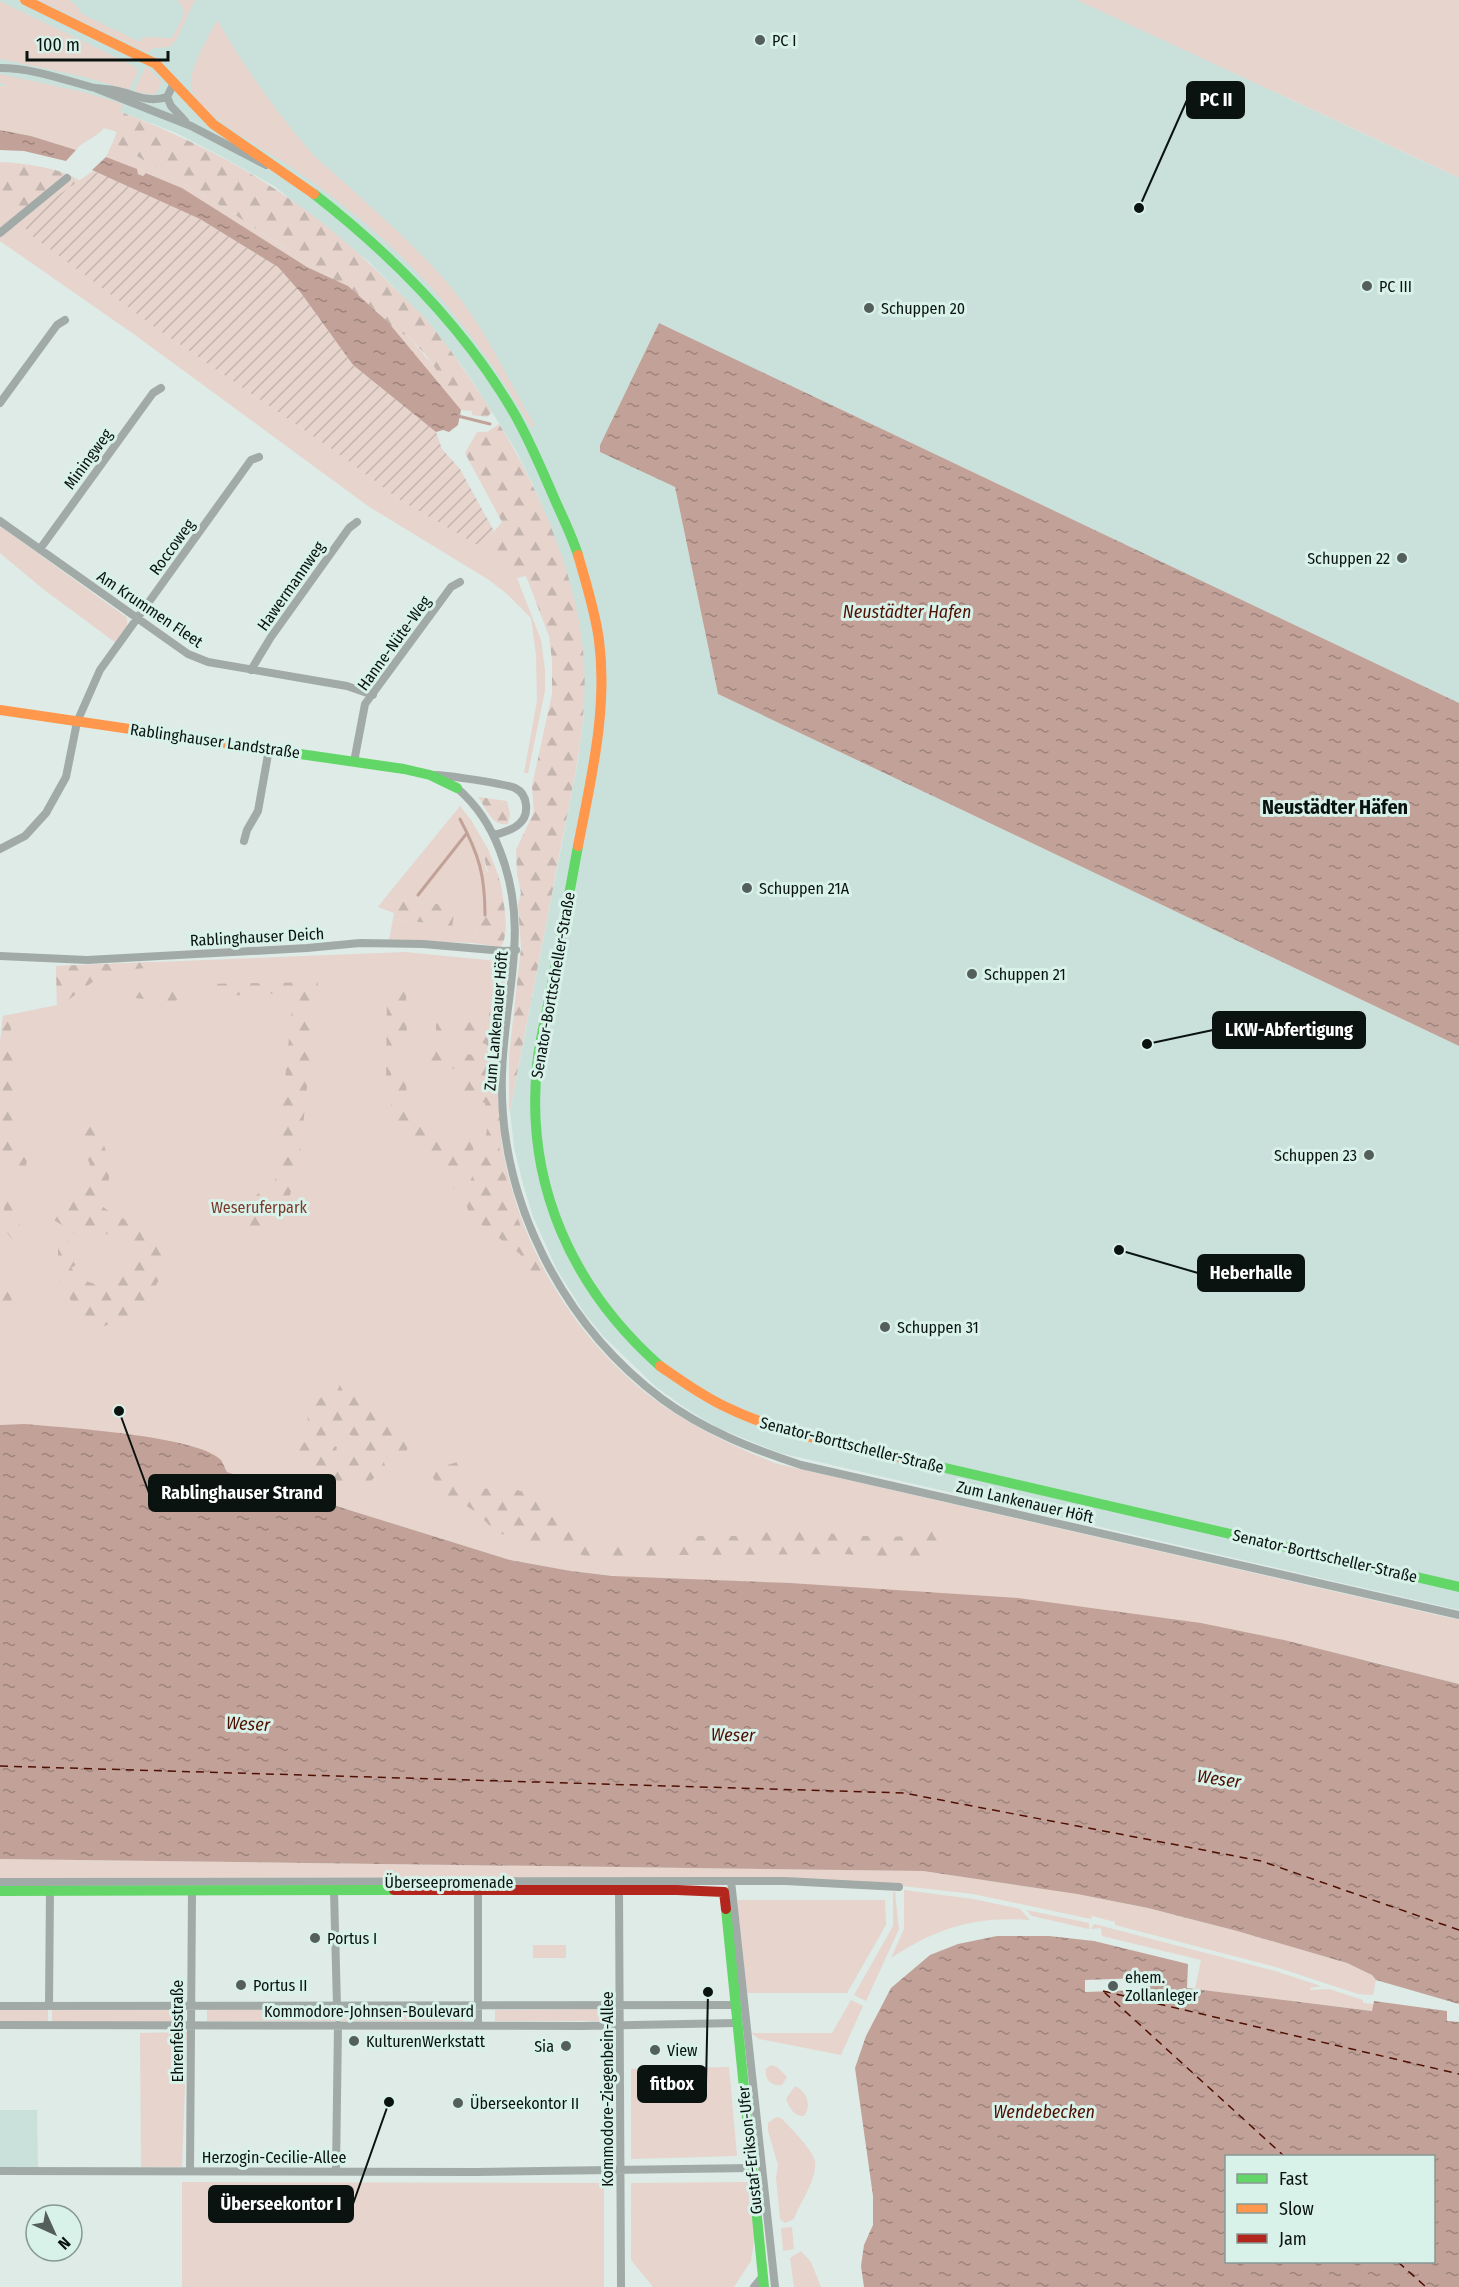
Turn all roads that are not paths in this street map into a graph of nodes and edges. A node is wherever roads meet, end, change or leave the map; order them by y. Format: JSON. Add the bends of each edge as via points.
{"nodes":[{"id":1,"x":25,"y":0,"type":"edge"},
{"id":2,"x":0,"y":66,"type":"edge"},
{"id":3,"x":174,"y":83,"type":"junction"},
{"id":4,"x":95,"y":88,"type":"junction"},
{"id":5,"x":167,"y":97,"type":"junction"},
{"id":6,"x":191,"y":126,"type":"junction"},
{"id":7,"x":281,"y":173,"type":"junction"},
{"id":8,"x":67,"y":177,"type":"dead end"},
{"id":9,"x":0,"y":232,"type":"edge"},
{"id":10,"x":65,"y":320,"type":"dead end"},
{"id":11,"x":161,"y":388,"type":"dead end"},
{"id":12,"x":0,"y":403,"type":"edge"},
{"id":13,"x":259,"y":457,"type":"dead end"},
{"id":14,"x":0,"y":521,"type":"edge"},
{"id":15,"x":357,"y":522,"type":"dead end"},
{"id":16,"x":40,"y":549,"type":"junction"},
{"id":17,"x":460,"y":582,"type":"dead end"},
{"id":18,"x":136,"y":619,"type":"junction"},
{"id":19,"x":251,"y":670,"type":"junction"},
{"id":20,"x":373,"y":695,"type":"junction"},
{"id":21,"x":0,"y":710,"type":"edge"},
{"id":22,"x":77,"y":722,"type":"junction"},
{"id":23,"x":269,"y":749,"type":"junction"},
{"id":24,"x":354,"y":762,"type":"junction"},
{"id":25,"x":430,"y":775,"type":"junction"},
{"id":26,"x":457,"y":788,"type":"joint"},
{"id":27,"x":494,"y":835,"type":"junction"},
{"id":28,"x":244,"y":841,"type":"dead end"},
{"id":29,"x":0,"y":849,"type":"edge"},
{"id":30,"x":516,"y":950,"type":"junction"},
{"id":31,"x":0,"y":956,"type":"edge"},
{"id":32,"x":1459,"y":1587,"type":"edge"},
{"id":33,"x":1459,"y":1615,"type":"edge"},
{"id":34,"x":731,"y":1881,"type":"junction"},
{"id":35,"x":0,"y":1882,"type":"edge"},
{"id":36,"x":898,"y":1887,"type":"dead end"},
{"id":37,"x":619,"y":1890,"type":"junction"},
{"id":38,"x":0,"y":1891,"type":"edge"},
{"id":39,"x":50,"y":1891,"type":"junction"},
{"id":40,"x":192,"y":1891,"type":"junction"},
{"id":41,"x":334,"y":1891,"type":"junction"},
{"id":42,"x":478,"y":1891,"type":"junction"},
{"id":43,"x":728,"y":1892,"type":"junction"},
{"id":44,"x":49,"y":2005,"type":"junction"},
{"id":45,"x":191,"y":2005,"type":"junction"},
{"id":46,"x":736,"y":2005,"type":"junction"},
{"id":47,"x":0,"y":2006,"type":"edge"},
{"id":48,"x":338,"y":2006,"type":"junction"},
{"id":49,"x":477,"y":2006,"type":"junction"},
{"id":50,"x":620,"y":2006,"type":"junction"},
{"id":51,"x":738,"y":2023,"type":"junction"},
{"id":52,"x":0,"y":2025,"type":"edge"},
{"id":53,"x":191,"y":2025,"type":"junction"},
{"id":54,"x":338,"y":2025,"type":"junction"},
{"id":55,"x":478,"y":2025,"type":"junction"},
{"id":56,"x":621,"y":2025,"type":"junction"},
{"id":57,"x":751,"y":2168,"type":"junction"},
{"id":58,"x":621,"y":2169,"type":"junction"},
{"id":59,"x":336,"y":2170,"type":"junction"},
{"id":60,"x":0,"y":2171,"type":"edge"},
{"id":61,"x":190,"y":2171,"type":"junction"},
{"id":62,"x":763,"y":2282,"type":"edge"},
{"id":63,"x":621,"y":2287,"type":"edge"},
{"id":64,"x":754,"y":2287,"type":"edge"},
{"id":65,"x":775,"y":2287,"type":"edge"}],
"edges":[{"from":1,"to":3,"type":"street","name":"Senator-Borttscheller-Straße","via":[[147,58]]},
{"from":2,"to":4,"type":"street","name":"Senator-Borttscheller-Straße"},
{"from":3,"to":5,"type":"street"},
{"from":3,"to":7,"type":"street","name":"Senator-Borttscheller-Straße","via":[[213,124]]},
{"from":4,"to":5,"type":"street","name":"Senator-Borttscheller-Straße","via":[[146,100]]},
{"from":4,"to":6,"type":"street","name":"Senator-Borttscheller-Straße"},
{"from":5,"to":6,"type":"street"},
{"from":6,"to":7,"type":"street","name":"Senator-Borttscheller-Straße"},
{"from":7,"to":32,"type":"street","name":"Senator-Borttscheller-Straße","via":[[343,216],[396,263],[479,360],[538,459],[588,588],[599,640],[599,732],[537,1063],[536,1136],[554,1214],[590,1285],[618,1324],[642,1350],[688,1386],[742,1416],[789,1432]]},
{"from":8,"to":9,"type":"street"},
{"from":10,"to":12,"type":"street","via":[[57,325]]},
{"from":11,"to":16,"type":"street","name":"Miningweg","via":[[153,393]]},
{"from":13,"to":18,"type":"street","name":"Roccoweg","via":[[251,460]]},
{"from":14,"to":16,"type":"street","name":"Am Krummen Fleet"},
{"from":15,"to":19,"type":"street","name":"Hawermannweg","via":[[349,528]]},
{"from":16,"to":18,"type":"street","name":"Am Krummen Fleet"},
{"from":17,"to":20,"type":"street","name":"Hanne-Nüte-Weg","via":[[451,587]]},
{"from":18,"to":19,"type":"street","name":"Am Krummen Fleet","via":[[188,654]]},
{"from":18,"to":22,"type":"street","name":"Roccoweg","via":[[100,670]]},
{"from":19,"to":20,"type":"street","name":"Am Krummen Fleet","via":[[347,686]]},
{"from":20,"to":24,"type":"street","name":"Hanne-Nüte-Weg","via":[[366,704]]},
{"from":21,"to":22,"type":"street","name":"Rablinghauser Landstraße"},
{"from":22,"to":23,"type":"street","name":"Rablinghauser Landstraße"},
{"from":22,"to":29,"type":"street","name":"Roccoweg","via":[[66,777],[49,816],[25,836]]},
{"from":23,"to":24,"type":"street","name":"Rablinghauser Landstraße"},
{"from":23,"to":28,"type":"street","via":[[258,811]]},
{"from":24,"to":25,"type":"street","name":"Rablinghauser Landstraße"},
{"from":25,"to":26,"type":"street","name":"Rablinghauser Landstraße"},
{"from":25,"to":27,"type":"street","name":"Rablinghauser Landstraße","via":[[502,785],[520,792],[526,800],[520,824]]},
{"from":26,"to":27,"type":"street","name":"Zum Lankenauer Höft"},
{"from":27,"to":30,"type":"street","name":"Zum Lankenauer Höft","via":[[511,882]]},
{"from":30,"to":31,"type":"street","name":"Rablinghauser Deich","via":[[360,943],[87,960]]},
{"from":30,"to":33,"type":"street","name":"Zum Lankenauer Höft","via":[[502,1075],[507,1143],[519,1192],[546,1263],[567,1299],[603,1345],[663,1400],[742,1445],[801,1465]]},
{"from":34,"to":35,"type":"street","name":"Überseepromenade"},
{"from":34,"to":36,"type":"street","name":"Überseepromenade"},
{"from":34,"to":43,"type":"street"},
{"from":37,"to":42,"type":"street","name":"Überseepromenade"},
{"from":37,"to":43,"type":"street","name":"Überseepromenade"},
{"from":37,"to":50,"type":"street","name":"Kommodore-Ziegenbein-Allee"},
{"from":38,"to":39,"type":"street","name":"Überseepromenade"},
{"from":39,"to":40,"type":"street","name":"Überseepromenade"},
{"from":39,"to":44,"type":"street"},
{"from":40,"to":41,"type":"street","name":"Überseepromenade"},
{"from":40,"to":45,"type":"street","name":"Ehrenfelsstraße"},
{"from":41,"to":42,"type":"street","name":"Überseepromenade"},
{"from":41,"to":48,"type":"street"},
{"from":42,"to":49,"type":"street"},
{"from":43,"to":46,"type":"street","name":"Gustaf-Erikson-Ufer"},
{"from":43,"to":65,"type":"street"},
{"from":44,"to":45,"type":"street","name":"Kommodore-Johnsen-Boulevard"},
{"from":44,"to":47,"type":"street","name":"Kommodore-Johnsen-Boulevard"},
{"from":45,"to":48,"type":"street","name":"Kommodore-Johnsen-Boulevard"},
{"from":45,"to":53,"type":"street","name":"Ehrenfelsstraße"},
{"from":46,"to":50,"type":"street","name":"Kommodore-Johnsen-Boulevard"},
{"from":46,"to":51,"type":"street","name":"Gustaf-Erikson-Ufer"},
{"from":48,"to":49,"type":"street","name":"Kommodore-Johnsen-Boulevard"},
{"from":49,"to":50,"type":"street","name":"Kommodore-Johnsen-Boulevard"},
{"from":49,"to":55,"type":"street"},
{"from":50,"to":56,"type":"street","name":"Kommodore-Ziegenbein-Allee"},
{"from":51,"to":56,"type":"street","name":"Kommodore-Johnsen-Boulevard"},
{"from":51,"to":57,"type":"street","name":"Gustaf-Erikson-Ufer"},
{"from":52,"to":53,"type":"street","name":"Kommodore-Johnsen-Boulevard"},
{"from":53,"to":54,"type":"street","name":"Kommodore-Johnsen-Boulevard"},
{"from":53,"to":61,"type":"street","name":"Ehrenfelsstraße"},
{"from":54,"to":55,"type":"street","name":"Kommodore-Johnsen-Boulevard"},
{"from":54,"to":59,"type":"street"},
{"from":55,"to":56,"type":"street","name":"Kommodore-Johnsen-Boulevard"},
{"from":56,"to":58,"type":"street","name":"Kommodore-Ziegenbein-Allee"},
{"from":57,"to":58,"type":"street","name":"Herzogin-Cecilie-Allee"},
{"from":57,"to":62,"type":"street","name":"Gustaf-Erikson-Ufer"},
{"from":58,"to":59,"type":"street","name":"Herzogin-Cecilie-Allee"},
{"from":58,"to":63,"type":"street","name":"Kommodore-Ziegenbein-Allee"},
{"from":59,"to":61,"type":"street","name":"Herzogin-Cecilie-Allee"},
{"from":60,"to":61,"type":"street","name":"Herzogin-Cecilie-Allee"},
{"from":62,"to":64,"type":"street","name":"Gustaf-Erikson-Ufer"}]}
